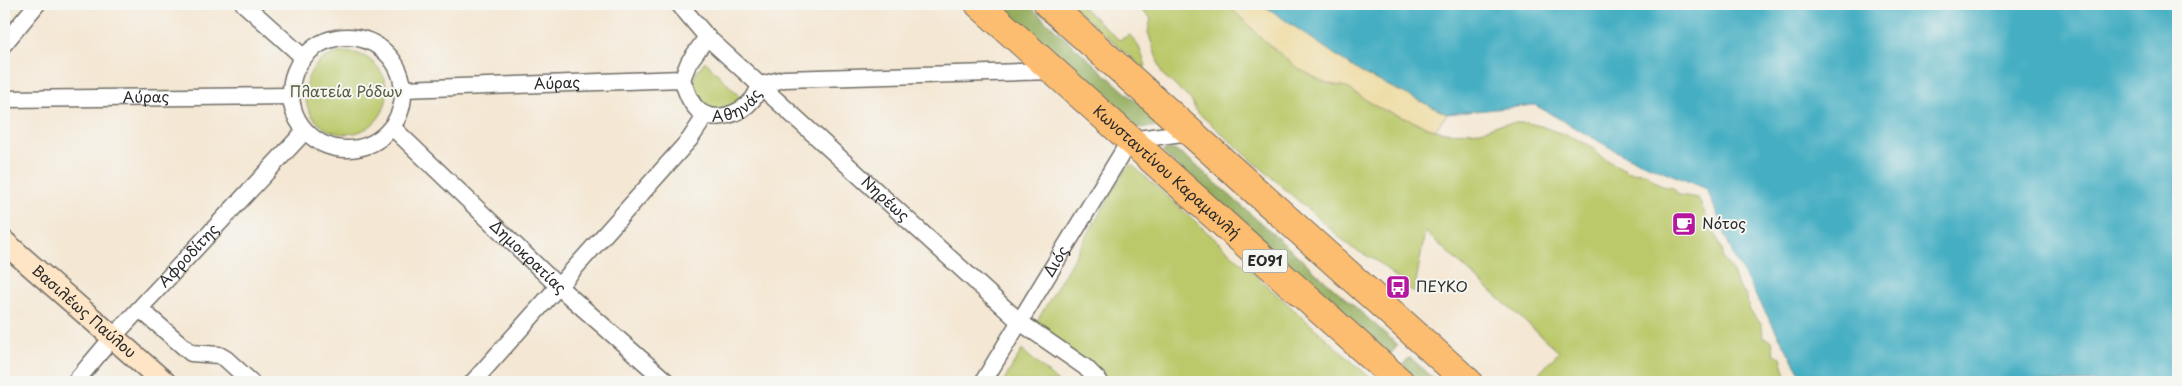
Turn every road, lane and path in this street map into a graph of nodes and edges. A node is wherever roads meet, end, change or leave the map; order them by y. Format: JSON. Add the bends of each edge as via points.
{"nodes":[{"id":1,"x":38,"y":4,"type":"edge"},
{"id":2,"x":244,"y":4,"type":"edge"},
{"id":3,"x":678,"y":4,"type":"edge"},
{"id":4,"x":979,"y":4,"type":"edge"},
{"id":5,"x":1048,"y":4,"type":"edge"},
{"id":6,"x":707,"y":36,"type":"junction"},
{"id":7,"x":4,"y":44,"type":"edge"},
{"id":8,"x":303,"y":57,"type":"junction"},
{"id":9,"x":1054,"y":71,"type":"junction"},
{"id":10,"x":682,"y":79,"type":"junction"},
{"id":11,"x":761,"y":85,"type":"junction"},
{"id":12,"x":403,"y":89,"type":"junction"},
{"id":13,"x":290,"y":96,"type":"junction"},
{"id":14,"x":4,"y":99,"type":"edge"},
{"id":15,"x":706,"y":115,"type":"junction"},
{"id":16,"x":392,"y":127,"type":"junction"},
{"id":17,"x":305,"y":131,"type":"junction"},
{"id":18,"x":1190,"y":132,"type":"junction"},
{"id":19,"x":1130,"y":140,"type":"junction"},
{"id":20,"x":4,"y":242,"type":"edge"},
{"id":21,"x":559,"y":287,"type":"junction"},
{"id":22,"x":140,"y":308,"type":"junction"},
{"id":23,"x":1020,"y":322,"type":"junction"},
{"id":24,"x":113,"y":338,"type":"junction"},
{"id":25,"x":75,"y":382,"type":"edge"},
{"id":26,"x":164,"y":382,"type":"edge"},
{"id":27,"x":251,"y":382,"type":"edge"},
{"id":28,"x":474,"y":382,"type":"edge"},
{"id":29,"x":667,"y":382,"type":"edge"},
{"id":30,"x":983,"y":382,"type":"edge"},
{"id":31,"x":1100,"y":382,"type":"edge"},
{"id":32,"x":1400,"y":382,"type":"edge"},
{"id":33,"x":1468,"y":382,"type":"edge"}],
"edges":[{"from":1,"to":7,"type":"street"},
{"from":2,"to":8,"type":"street"},
{"from":3,"to":6,"type":"street","name":"Νηρέως"},
{"from":4,"to":9,"type":"highway","name":"Κωνσταντίνου Καραμανλή","number":"ΕΟ91"},
{"from":5,"to":18,"type":"highway","number":"ΕΟ91"},
{"from":6,"to":10,"type":"street"},
{"from":6,"to":11,"type":"street","name":"Νηρέως"},
{"from":8,"to":12,"type":"street","via":[[318,44],[332,39],[364,39],[391,58]]},
{"from":8,"to":13,"type":"street","via":[[293,76]]},
{"from":9,"to":11,"type":"street","name":"Αθηνάς","via":[[784,79]]},
{"from":9,"to":19,"type":"highway","name":"Κωνσταντίνου Καραμανλή","number":"ΕΟ91"},
{"from":10,"to":12,"type":"street","name":"Αύρας"},
{"from":10,"to":15,"type":"street","via":[[689,100]]},
{"from":11,"to":15,"type":"street","name":"Αθηνάς","via":[[753,99],[730,114],[719,118]]},
{"from":11,"to":23,"type":"street","name":"Νηρέως"},
{"from":12,"to":16,"type":"street","via":[[401,107]]},
{"from":13,"to":14,"type":"street","name":"Αύρας"},
{"from":13,"to":17,"type":"street","via":[[295,115]]},
{"from":15,"to":21,"type":"street","name":"Αθηνάς","via":[[690,139]]},
{"from":16,"to":17,"type":"street","via":[[378,140],[363,147],[343,149],[331,147]]},
{"from":16,"to":21,"type":"street","name":"Δημοκρατίας"},
{"from":17,"to":22,"type":"street","name":"Αφροδίτης"},
{"from":18,"to":19,"type":"street"},
{"from":18,"to":33,"type":"highway","number":"ΕΟ91"},
{"from":19,"to":23,"type":"street","name":"Διός"},
{"from":19,"to":32,"type":"highway","name":"Κωνσταντίνου Καραμανλή","number":"ΕΟ91"},
{"from":20,"to":24,"type":"street","name":"Βασιλέως Παύλου"},
{"from":21,"to":28,"type":"street","name":"Αθηνάς"},
{"from":21,"to":29,"type":"street","name":"Δημοκρατίας"},
{"from":22,"to":24,"type":"street","name":"Αφροδίτης"},
{"from":22,"to":27,"type":"street","via":[[191,353],[219,355]]},
{"from":23,"to":30,"type":"street","name":"Διός"},
{"from":23,"to":31,"type":"street","name":"Νηρέως","via":[[1085,367]]},
{"from":24,"to":25,"type":"street","name":"Αφροδίτης"},
{"from":24,"to":26,"type":"street","name":"Βασιλέως Παύλου"}]}
